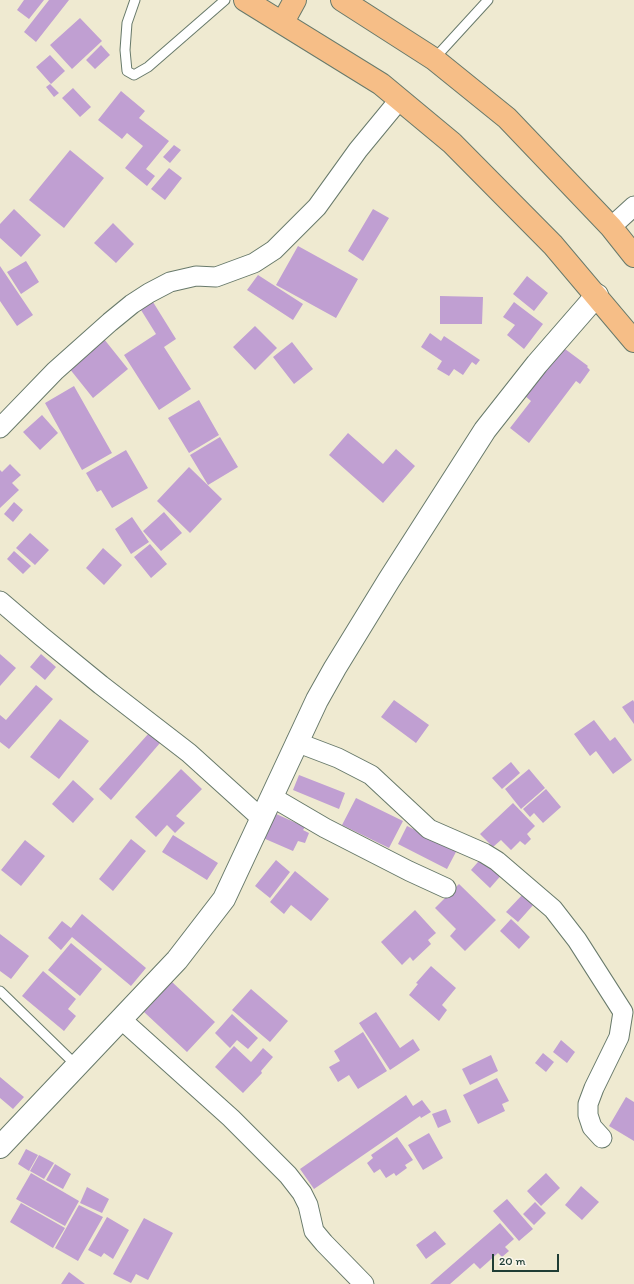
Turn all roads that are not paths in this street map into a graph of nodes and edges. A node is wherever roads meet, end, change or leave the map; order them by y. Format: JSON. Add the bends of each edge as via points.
{"nodes":[{"id":1,"x":136,"y":0,"type":"edge"},
{"id":2,"x":225,"y":0,"type":"edge"},
{"id":3,"x":245,"y":0,"type":"edge"},
{"id":4,"x":295,"y":0,"type":"edge"},
{"id":5,"x":342,"y":0,"type":"edge"},
{"id":6,"x":488,"y":0,"type":"edge"},
{"id":7,"x":282,"y":22,"type":"junction"},
{"id":8,"x":434,"y":59,"type":"junction"},
{"id":9,"x":400,"y":99,"type":"junction"},
{"id":10,"x":634,"y":206,"type":"edge"},
{"id":11,"x":611,"y":227,"type":"junction"},
{"id":12,"x":634,"y":256,"type":"edge"},
{"id":13,"x":597,"y":295,"type":"junction"},
{"id":14,"x":634,"y":340,"type":"edge"},
{"id":15,"x":0,"y":428,"type":"edge"},
{"id":16,"x":0,"y":601,"type":"edge"},
{"id":17,"x":296,"y":742,"type":"junction"},
{"id":18,"x":272,"y":797,"type":"junction"},
{"id":19,"x":262,"y":819,"type":"junction"},
{"id":20,"x":446,"y":888,"type":"dead end"},
{"id":21,"x":0,"y":991,"type":"edge"},
{"id":22,"x":122,"y":1020,"type":"junction"},
{"id":23,"x":77,"y":1066,"type":"junction"},
{"id":24,"x":602,"y":1138,"type":"dead end"},
{"id":25,"x":0,"y":1147,"type":"edge"},
{"id":26,"x":364,"y":1284,"type":"edge"}],
"edges":[{"from":1,"to":2,"type":"lane","via":[[127,23],[125,50],[127,71],[134,75],[148,67]]},
{"from":3,"to":7,"type":"highway"},
{"from":4,"to":7,"type":"highway"},
{"from":5,"to":8,"type":"highway"},
{"from":6,"to":8,"type":"lane"},
{"from":7,"to":9,"type":"highway","via":[[381,84]]},
{"from":8,"to":11,"type":"highway","via":[[507,118]]},
{"from":9,"to":13,"type":"highway","via":[[452,142],[553,245]]},
{"from":9,"to":15,"type":"street","via":[[358,150],[317,207],[274,250],[254,263],[216,277],[196,276],[170,282],[132,304],[55,371]]},
{"from":10,"to":11,"type":"street"},
{"from":11,"to":12,"type":"highway"},
{"from":13,"to":14,"type":"highway"},
{"from":13,"to":17,"type":"street","via":[[537,364],[485,430],[335,668]]},
{"from":16,"to":19,"type":"street","via":[[95,680],[189,753]]},
{"from":17,"to":18,"type":"street"},
{"from":17,"to":24,"type":"street","via":[[338,758],[371,775],[429,829],[497,861],[553,909],[577,940],[623,1012],[619,1037],[588,1104],[592,1127]]},
{"from":18,"to":19,"type":"street"},
{"from":18,"to":20,"type":"street","via":[[332,832]]},
{"from":19,"to":22,"type":"street","via":[[224,899],[177,960]]},
{"from":21,"to":23,"type":"lane"},
{"from":22,"to":23,"type":"street"},
{"from":22,"to":26,"type":"street","via":[[231,1118],[288,1175],[308,1205],[314,1230]]},
{"from":23,"to":25,"type":"street"}]}
